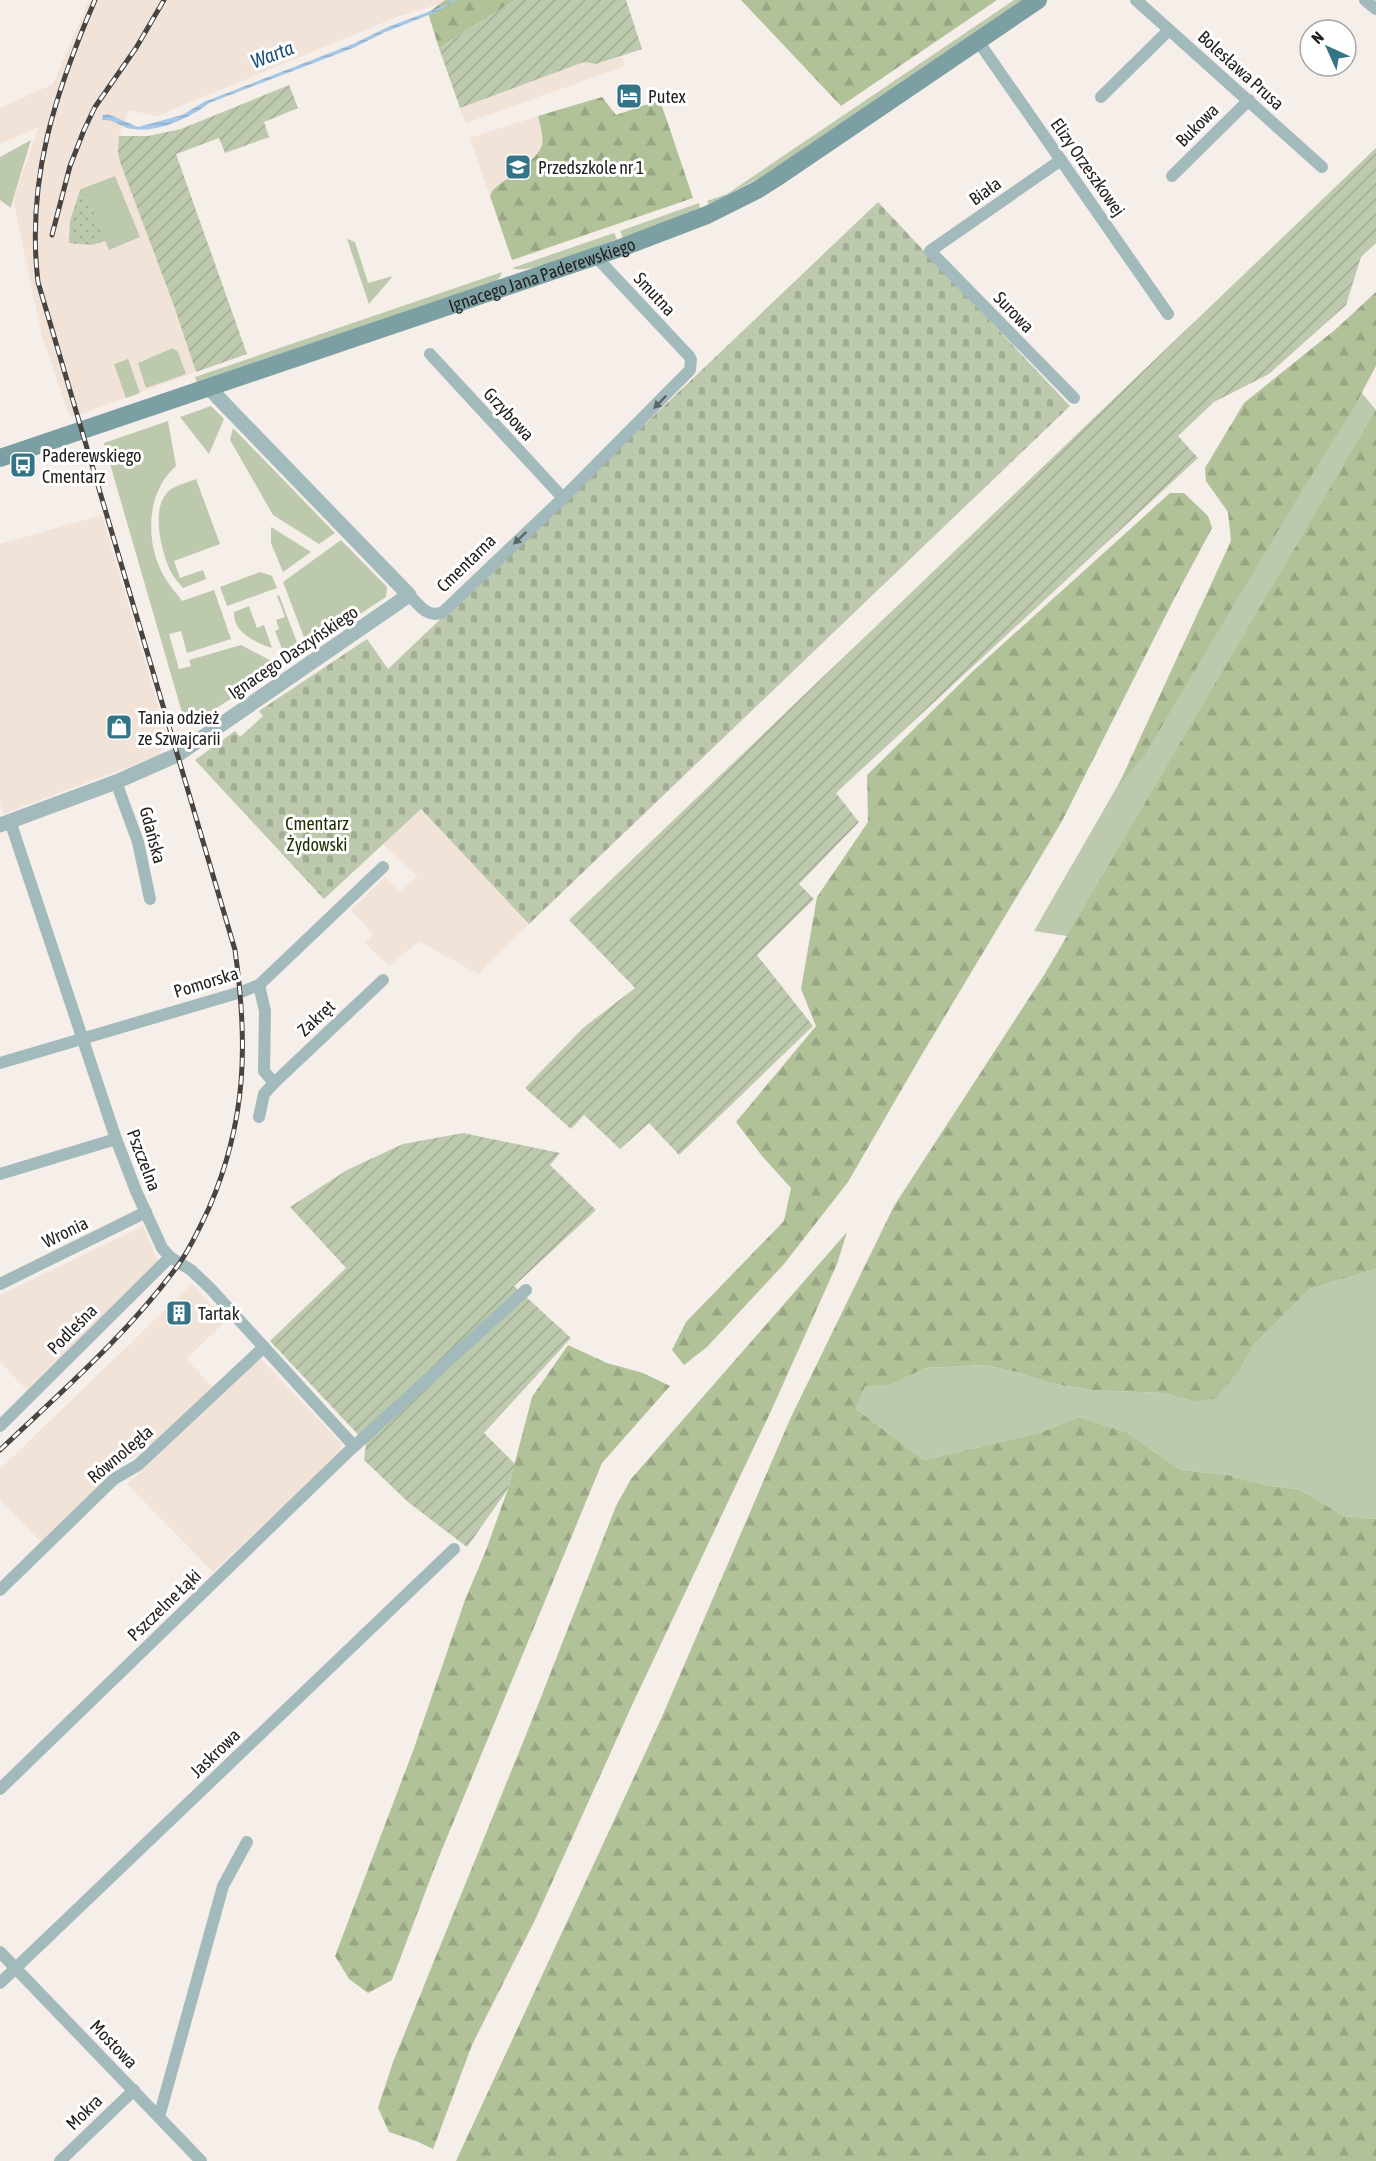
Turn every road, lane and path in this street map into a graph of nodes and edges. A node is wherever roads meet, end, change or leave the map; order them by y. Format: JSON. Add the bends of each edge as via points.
{"nodes":[{"id":1,"x":1038,"y":0,"type":"edge"},
{"id":2,"x":1136,"y":0,"type":"edge"},
{"id":3,"x":1365,"y":0,"type":"edge"},
{"id":4,"x":1376,"y":9,"type":"edge"},
{"id":5,"x":1169,"y":30,"type":"junction"},
{"id":6,"x":978,"y":41,"type":"junction"},
{"id":7,"x":1101,"y":97,"type":"dead end"},
{"id":8,"x":1249,"y":99,"type":"junction"},
{"id":9,"x":1061,"y":160,"type":"junction"},
{"id":10,"x":1322,"y":166,"type":"dead end"},
{"id":11,"x":1172,"y":176,"type":"dead end"},
{"id":12,"x":930,"y":250,"type":"joint"},
{"id":13,"x":596,"y":256,"type":"junction"},
{"id":14,"x":1168,"y":314,"type":"dead end"},
{"id":15,"x":430,"y":354,"type":"dead end"},
{"id":16,"x":689,"y":356,"type":"joint"},
{"id":17,"x":208,"y":387,"type":"junction"},
{"id":18,"x":1074,"y":398,"type":"dead end"},
{"id":19,"x":0,"y":458,"type":"edge"},
{"id":20,"x":562,"y":498,"type":"junction"},
{"id":21,"x":410,"y":595,"type":"junction"},
{"id":22,"x":116,"y":782,"type":"junction"},
{"id":23,"x":5,"y":823,"type":"edge"},
{"id":24,"x":383,"y":867,"type":"dead end"},
{"id":25,"x":150,"y":899,"type":"dead end"},
{"id":26,"x":383,"y":980,"type":"dead end"},
{"id":27,"x":259,"y":985,"type":"junction"},
{"id":28,"x":83,"y":1038,"type":"junction"},
{"id":29,"x":0,"y":1063,"type":"edge"},
{"id":30,"x":274,"y":1083,"type":"junction"},
{"id":31,"x":259,"y":1117,"type":"dead end"},
{"id":32,"x":116,"y":1138,"type":"junction"},
{"id":33,"x":0,"y":1174,"type":"edge"},
{"id":34,"x":146,"y":1212,"type":"junction"},
{"id":35,"x":170,"y":1257,"type":"junction"},
{"id":36,"x":0,"y":1284,"type":"edge"},
{"id":37,"x":526,"y":1290,"type":"dead end"},
{"id":38,"x":264,"y":1347,"type":"junction"},
{"id":39,"x":0,"y":1426,"type":"edge"},
{"id":40,"x":354,"y":1446,"type":"junction"},
{"id":41,"x":454,"y":1548,"type":"dead end"},
{"id":42,"x":0,"y":1590,"type":"edge"},
{"id":43,"x":0,"y":1789,"type":"edge"},
{"id":44,"x":247,"y":1842,"type":"dead end"},
{"id":45,"x":0,"y":1952,"type":"edge"},
{"id":46,"x":15,"y":1968,"type":"junction"},
{"id":47,"x":0,"y":1983,"type":"edge"},
{"id":48,"x":134,"y":2090,"type":"junction"},
{"id":49,"x":159,"y":2117,"type":"junction"},
{"id":50,"x":60,"y":2161,"type":"edge"},
{"id":51,"x":201,"y":2161,"type":"edge"}],
"edges":[{"from":1,"to":6,"type":"main road","name":"Ignacego Jana Paderewskiego"},
{"from":2,"to":5,"type":"street","name":"Bolesława Prusa"},
{"from":3,"to":4,"type":"street"},
{"from":5,"to":7,"type":"street"},
{"from":5,"to":8,"type":"street","name":"Bolesława Prusa"},
{"from":6,"to":9,"type":"street","name":"Elizy Orzeszkowej"},
{"from":6,"to":13,"type":"main road","name":"Ignacego Jana Paderewskiego","via":[[757,190],[677,227]]},
{"from":8,"to":10,"type":"street","name":"Bolesława Prusa"},
{"from":8,"to":11,"type":"street","name":"Bukowa"},
{"from":9,"to":12,"type":"street","name":"Biała"},
{"from":9,"to":14,"type":"street","name":"Elizy Orzeszkowej"},
{"from":12,"to":18,"type":"street","name":"Surowa"},
{"from":13,"to":16,"type":"street","name":"Smutna"},
{"from":13,"to":17,"type":"main road","name":"Ignacego Jana Paderewskiego"},
{"from":15,"to":20,"type":"street","name":"Grzybowa"},
{"from":16,"to":20,"type":"street","name":"Cmentarna","one_way":true,"via":[[691,365],[686,375]]},
{"from":17,"to":19,"type":"main road","name":"Ignacego Jana Paderewskiego"},
{"from":17,"to":21,"type":"street","name":"Cmentarna"},
{"from":20,"to":21,"type":"street","name":"Cmentarna","one_way":true,"via":[[443,612],[430,614]]},
{"from":21,"to":22,"type":"street","name":"Ignacego Daszyńskiego","via":[[177,755]]},
{"from":22,"to":23,"type":"street","name":"Ignacego Daszyńskiego"},
{"from":22,"to":25,"type":"street","name":"Gdańska","via":[[138,842]]},
{"from":23,"to":28,"type":"street","name":"Pszczelna"},
{"from":24,"to":27,"type":"street","name":"Pomorska"},
{"from":26,"to":30,"type":"street","name":"Zakręt"},
{"from":27,"to":28,"type":"street","name":"Pomorska"},
{"from":27,"to":30,"type":"street","via":[[265,1011],[264,1071]]},
{"from":28,"to":29,"type":"street","name":"Pomorska"},
{"from":28,"to":32,"type":"street","name":"Pszczelna"},
{"from":30,"to":31,"type":"street","name":"Zakręt","via":[[264,1094]]},
{"from":32,"to":33,"type":"street"},
{"from":32,"to":34,"type":"street","name":"Pszczelna"},
{"from":34,"to":35,"type":"street","name":"Pszczelna"},
{"from":34,"to":36,"type":"street","name":"Wronia"},
{"from":35,"to":38,"type":"street","name":"Pszczelna","via":[[200,1278]]},
{"from":35,"to":39,"type":"street","name":"Podleśna"},
{"from":37,"to":40,"type":"street","name":"Pszczelne Łąki"},
{"from":38,"to":40,"type":"street","name":"Pszczelna"},
{"from":38,"to":42,"type":"street","name":"Równoległa","via":[[138,1465],[114,1479]]},
{"from":40,"to":43,"type":"street","name":"Pszczelne Łąki"},
{"from":41,"to":46,"type":"street","name":"Jaskrowa"},
{"from":44,"to":49,"type":"street","via":[[223,1886]]},
{"from":45,"to":46,"type":"street","name":"Mostowa"},
{"from":46,"to":47,"type":"street","name":"Jaskrowa"},
{"from":46,"to":48,"type":"street","name":"Mostowa"},
{"from":48,"to":49,"type":"street","name":"Mostowa"},
{"from":48,"to":50,"type":"street","name":"Mokra"},
{"from":49,"to":51,"type":"street","name":"Mostowa"}]}
